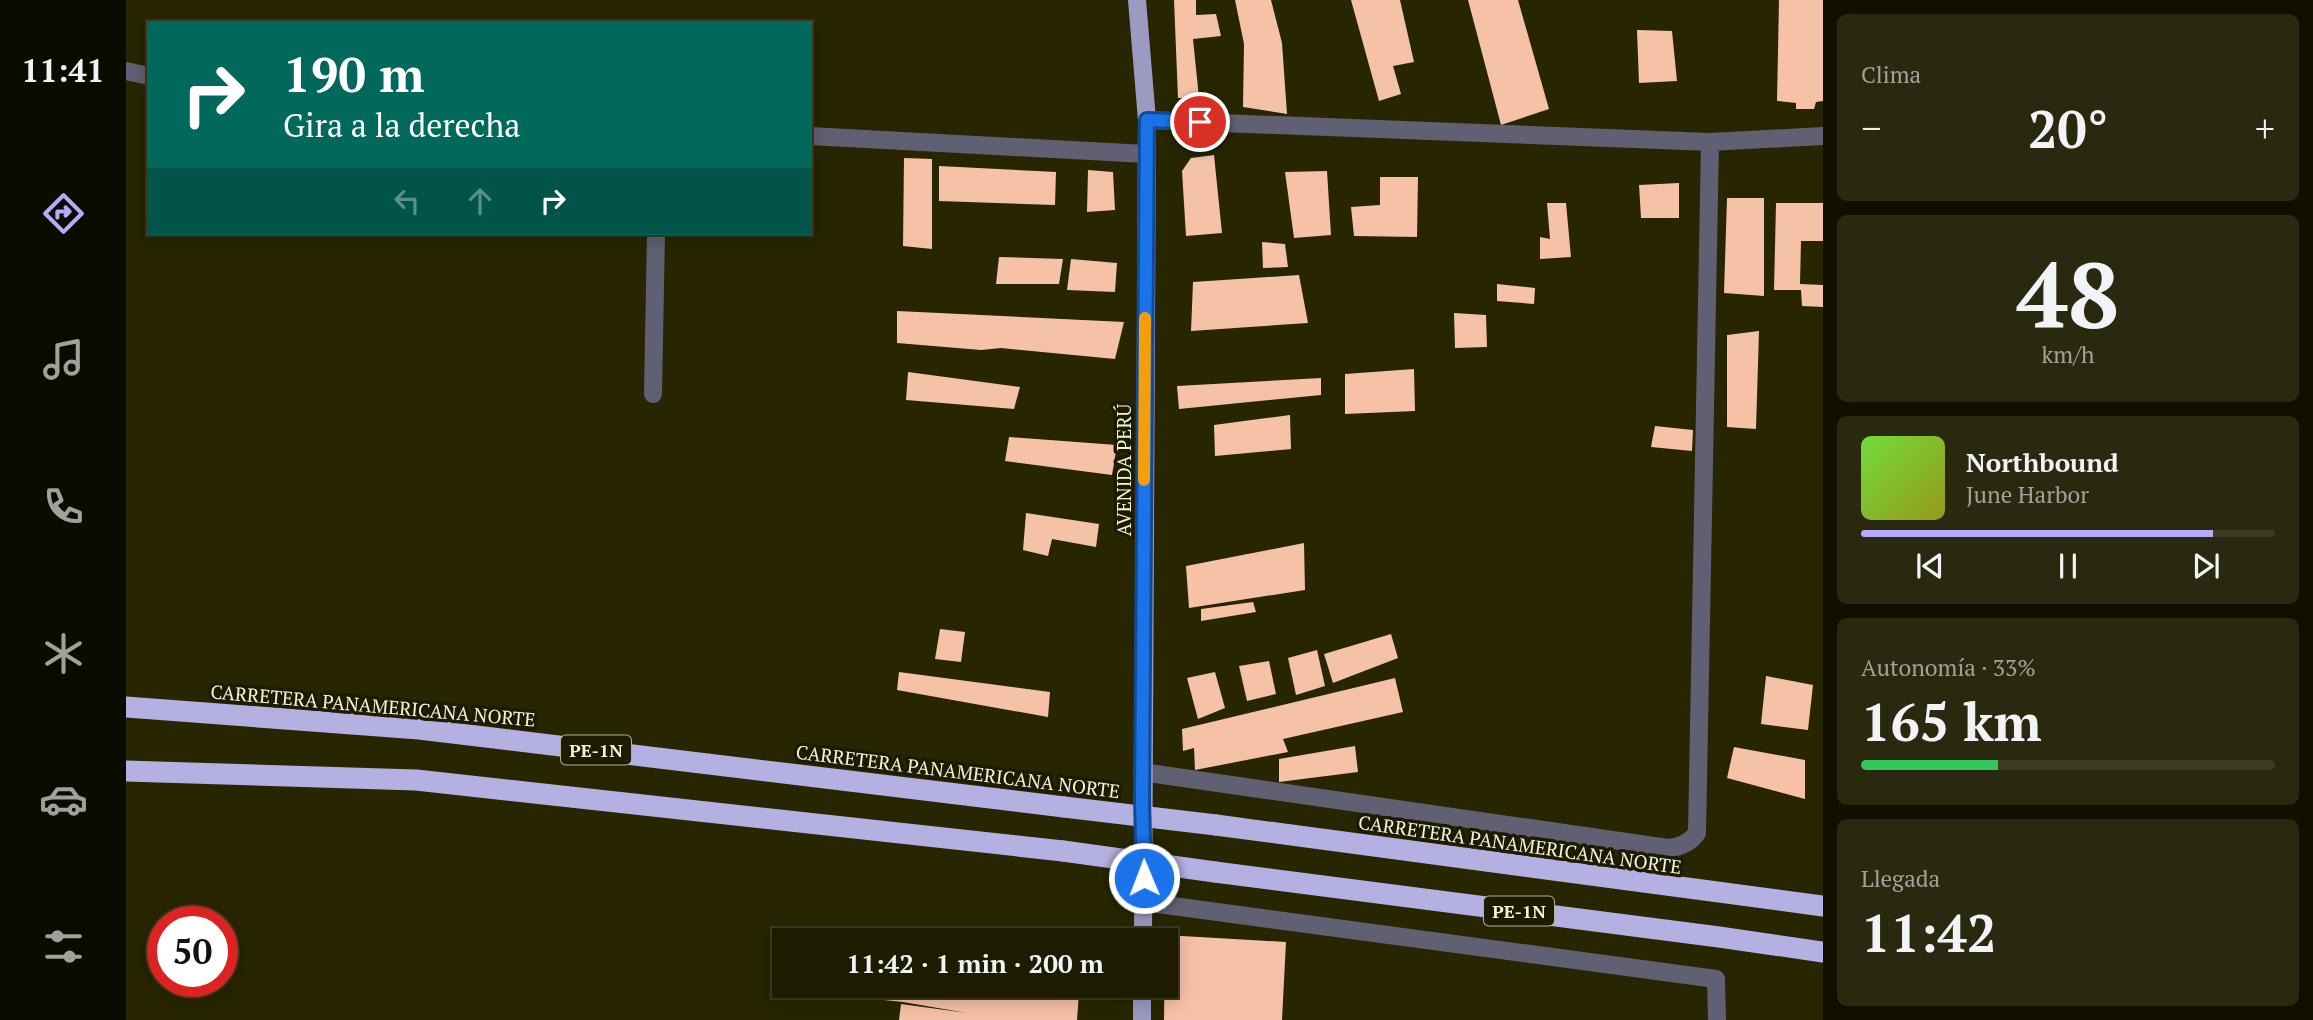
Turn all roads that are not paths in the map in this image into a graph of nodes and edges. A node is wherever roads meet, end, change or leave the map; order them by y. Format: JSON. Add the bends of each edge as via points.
{"nodes":[{"id":1,"x":1138,"y":0,"type":"edge"},
{"id":2,"x":126,"y":71,"type":"edge"},
{"id":3,"x":147,"y":76,"type":"edge"},
{"id":4,"x":1147,"y":120,"type":"junction"},
{"id":5,"x":812,"y":136,"type":"edge"},
{"id":6,"x":1823,"y":136,"type":"edge"},
{"id":7,"x":1710,"y":142,"type":"junction"},
{"id":8,"x":1146,"y":153,"type":"junction"},
{"id":9,"x":656,"y":235,"type":"edge"},
{"id":10,"x":653,"y":394,"type":"dead end"},
{"id":11,"x":126,"y":707,"type":"edge"},
{"id":12,"x":126,"y":771,"type":"edge"},
{"id":13,"x":1142,"y":772,"type":"junction"},
{"id":14,"x":1143,"y":902,"type":"junction"},
{"id":15,"x":1823,"y":906,"type":"edge"},
{"id":16,"x":1143,"y":928,"type":"edge"},
{"id":17,"x":1823,"y":952,"type":"edge"},
{"id":18,"x":1142,"y":998,"type":"edge"},
{"id":19,"x":1142,"y":1020,"type":"edge"},
{"id":20,"x":1717,"y":1020,"type":"edge"}],
"edges":[{"from":1,"to":4,"type":"main road","name":"AVENIDA PERÚ"},
{"from":2,"to":3,"type":"street"},
{"from":4,"to":7,"type":"street"},
{"from":4,"to":8,"type":"main road","name":"AVENIDA PERÚ"},
{"from":5,"to":8,"type":"street"},
{"from":6,"to":7,"type":"street"},
{"from":7,"to":13,"type":"street","via":[[1697,833],[1692,840],[1668,848]]},
{"from":8,"to":13,"type":"main road","name":"AVENIDA PERÚ"},
{"from":9,"to":10,"type":"street"},
{"from":11,"to":15,"type":"highway","name":"CARRETERA PANAMERICANA NORTE","number":"PE-1N","bridge":true,"via":[[419,729],[1216,825]]},
{"from":12,"to":17,"type":"highway","number":"PE-1N","bridge":true,"via":[[416,780],[1063,851]]},
{"from":13,"to":14,"type":"main road","name":"AVENIDA PERÚ"},
{"from":14,"to":16,"type":"main road","name":"AVENIDA PERÚ"},
{"from":14,"to":20,"type":"street","via":[[1716,979]]},
{"from":18,"to":19,"type":"main road"}]}
